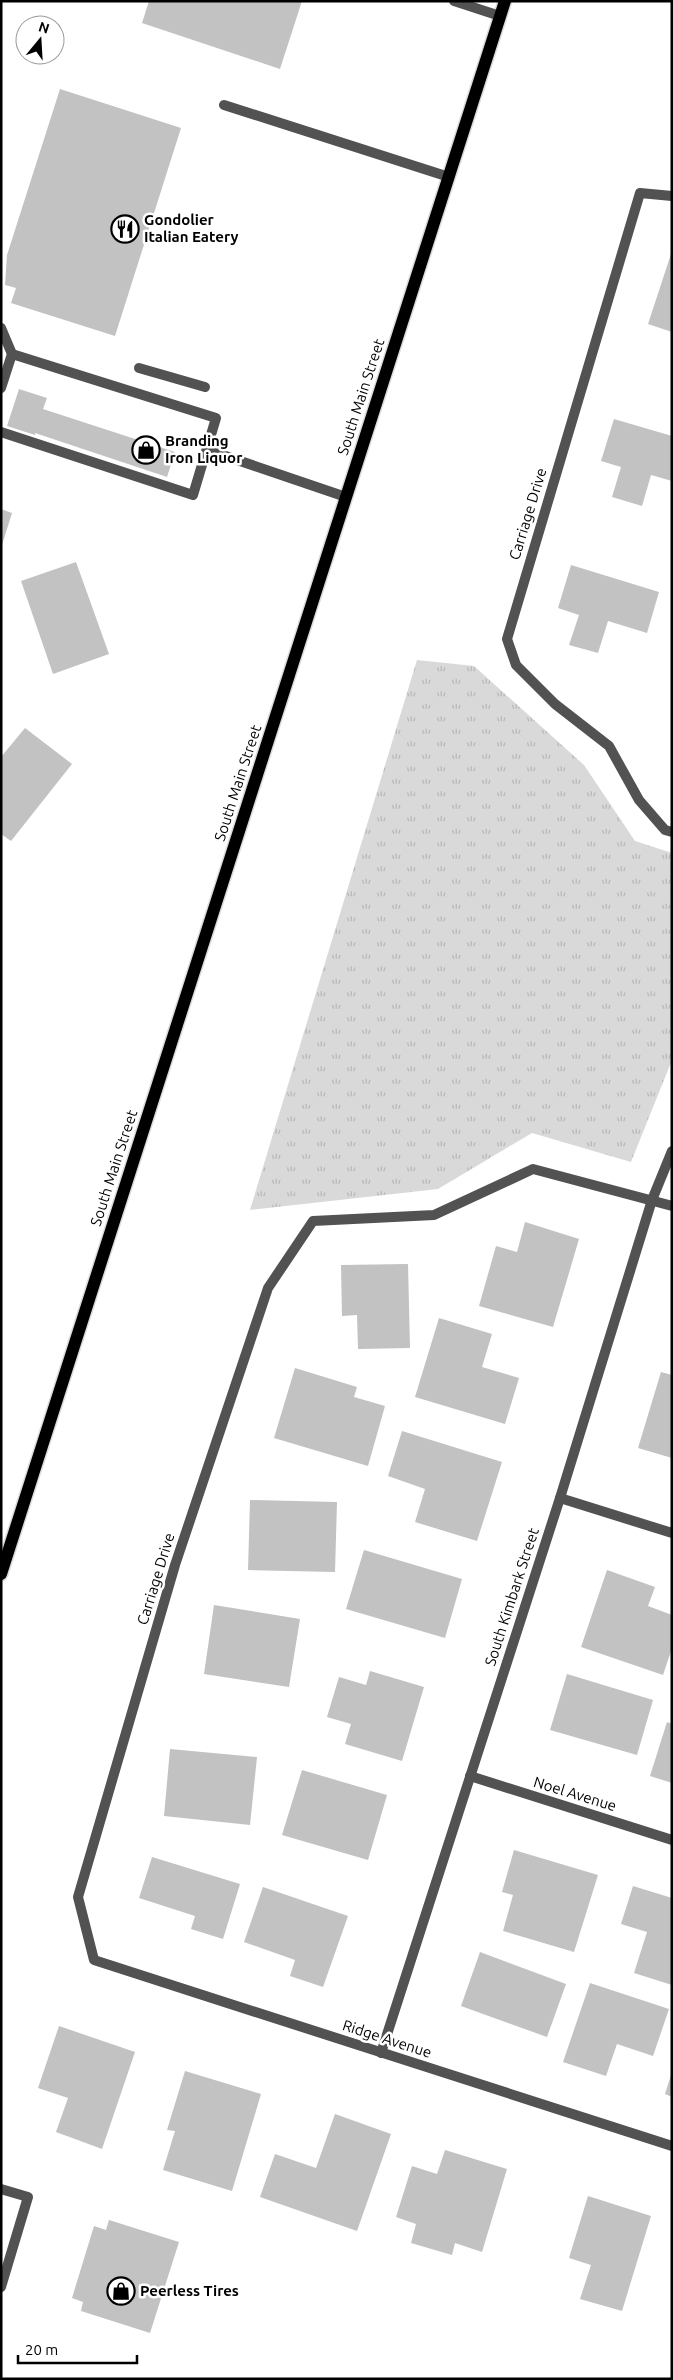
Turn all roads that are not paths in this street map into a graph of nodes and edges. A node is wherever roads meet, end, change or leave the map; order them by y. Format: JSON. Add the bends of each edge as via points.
{"nodes":[{"id":1,"x":454,"y":1,"type":"edge"},
{"id":2,"x":505,"y":1,"type":"edge"},
{"id":3,"x":500,"y":16,"type":"junction"},
{"id":4,"x":224,"y":104,"type":"dead end"},
{"id":5,"x":449,"y":178,"type":"junction"},
{"id":6,"x":672,"y":196,"type":"edge"},
{"id":7,"x":1,"y":328,"type":"edge"},
{"id":8,"x":12,"y":354,"type":"junction"},
{"id":9,"x":139,"y":368,"type":"dead end"},
{"id":10,"x":205,"y":387,"type":"dead end"},
{"id":11,"x":1,"y":388,"type":"edge"},
{"id":12,"x":1,"y":432,"type":"edge"},
{"id":13,"x":208,"y":450,"type":"junction"},
{"id":14,"x":346,"y":497,"type":"junction"},
{"id":15,"x":672,"y":832,"type":"edge"},
{"id":16,"x":672,"y":1151,"type":"edge"},
{"id":17,"x":652,"y":1200,"type":"junction"},
{"id":18,"x":672,"y":1206,"type":"edge"},
{"id":19,"x":560,"y":1498,"type":"junction"},
{"id":20,"x":672,"y":1533,"type":"edge"},
{"id":21,"x":1,"y":1574,"type":"edge"},
{"id":22,"x":470,"y":1776,"type":"junction"},
{"id":23,"x":672,"y":1840,"type":"edge"},
{"id":24,"x":94,"y":1960,"type":"joint"},
{"id":25,"x":381,"y":2053,"type":"junction"},
{"id":26,"x":672,"y":2146,"type":"edge"},
{"id":27,"x":1,"y":2189,"type":"edge"},
{"id":28,"x":1,"y":2287,"type":"edge"}],
"edges":[{"from":1,"to":3,"type":"street"},
{"from":2,"to":3,"type":"main road","name":"South Main Street"},
{"from":3,"to":5,"type":"main road","name":"South Main Street"},
{"from":4,"to":5,"type":"street"},
{"from":5,"to":14,"type":"main road","name":"South Main Street"},
{"from":6,"to":15,"type":"street","name":"Carriage Drive","via":[[640,193],[506,639],[516,665],[554,704],[610,746],[639,800],[665,830]]},
{"from":7,"to":8,"type":"street"},
{"from":8,"to":11,"type":"street"},
{"from":8,"to":13,"type":"street","via":[[216,418]]},
{"from":9,"to":10,"type":"street"},
{"from":12,"to":13,"type":"street","via":[[192,495]]},
{"from":13,"to":14,"type":"street"},
{"from":14,"to":21,"type":"main road","name":"South Main Street"},
{"from":16,"to":17,"type":"street","name":"South Kimbark Street"},
{"from":17,"to":18,"type":"street"},
{"from":17,"to":19,"type":"street","name":"South Kimbark Street"},
{"from":17,"to":24,"type":"street","name":"Carriage Drive","via":[[533,1169],[434,1215],[313,1221],[268,1288],[173,1574],[78,1896]]},
{"from":19,"to":20,"type":"street"},
{"from":19,"to":22,"type":"street","name":"South Kimbark Street"},
{"from":22,"to":23,"type":"street","name":"Noel Avenue"},
{"from":22,"to":25,"type":"street","name":"South Kimbark Street"},
{"from":24,"to":25,"type":"street","name":"Ridge Avenue"},
{"from":25,"to":26,"type":"street","name":"Ridge Avenue"},
{"from":27,"to":28,"type":"street","via":[[28,2198]]}]}
